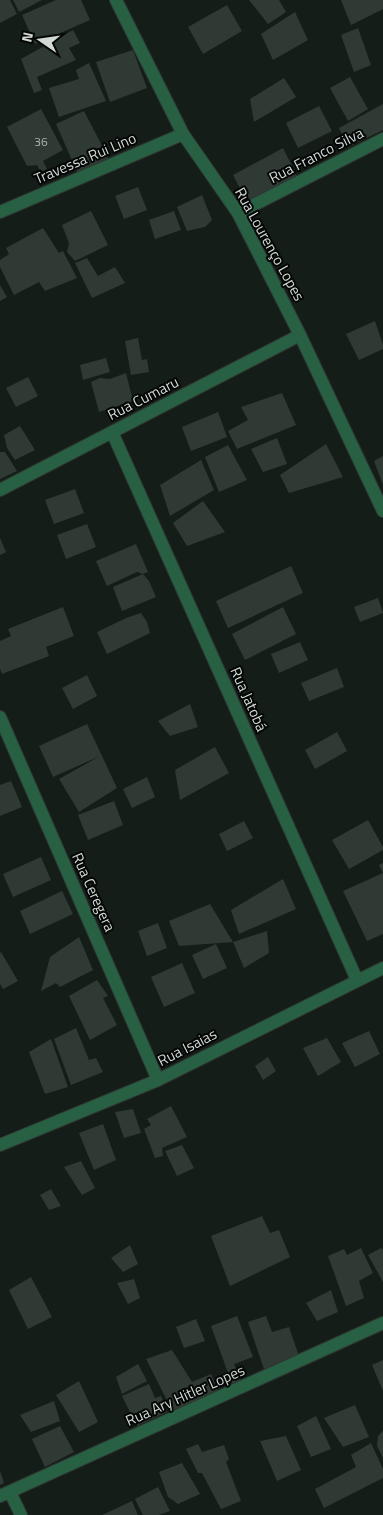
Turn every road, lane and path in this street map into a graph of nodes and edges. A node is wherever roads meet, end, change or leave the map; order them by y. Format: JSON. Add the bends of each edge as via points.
{"nodes":[{"id":1,"x":116,"y":0,"type":"edge"},
{"id":2,"x":183,"y":134,"type":"junction"},
{"id":3,"x":383,"y":139,"type":"edge"},
{"id":4,"x":0,"y":212,"type":"edge"},
{"id":5,"x":238,"y":213,"type":"junction"},
{"id":6,"x":300,"y":335,"type":"junction"},
{"id":7,"x":112,"y":432,"type":"junction"},
{"id":8,"x":0,"y":490,"type":"edge"},
{"id":9,"x":383,"y":511,"type":"edge"},
{"id":10,"x":0,"y":717,"type":"edge"},
{"id":11,"x":383,"y":968,"type":"edge"},
{"id":12,"x":357,"y":980,"type":"junction"},
{"id":13,"x":158,"y":1080,"type":"junction"},
{"id":14,"x":0,"y":1145,"type":"edge"},
{"id":15,"x":383,"y":1323,"type":"edge"},
{"id":16,"x":5,"y":1494,"type":"edge"},
{"id":17,"x":21,"y":1515,"type":"edge"}],
"edges":[{"from":1,"to":2,"type":"street","name":"Rua Lourenço Lopes"},
{"from":2,"to":4,"type":"street","name":"Travessa Rui Lino"},
{"from":2,"to":5,"type":"street","name":"Rua Lourenço Lopes"},
{"from":3,"to":5,"type":"street","name":"Rua Franco Silva"},
{"from":5,"to":6,"type":"street","name":"Rua Lourenço Lopes"},
{"from":6,"to":7,"type":"street","name":"Rua Cumaru"},
{"from":6,"to":9,"type":"street","name":"Rua Lourenço Lopes"},
{"from":7,"to":8,"type":"street","name":"Rua Cumaru"},
{"from":7,"to":12,"type":"street","name":"Rua Jatobá"},
{"from":10,"to":13,"type":"street","name":"Rua Ceregera"},
{"from":11,"to":12,"type":"street","name":"Rua Isaias"},
{"from":12,"to":13,"type":"street","name":"Rua Isaias"},
{"from":13,"to":14,"type":"street","name":"Rua Isaias"},
{"from":15,"to":16,"type":"street","name":"Rua Ary Hitler Lopes"},
{"from":16,"to":17,"type":"street"}]}
